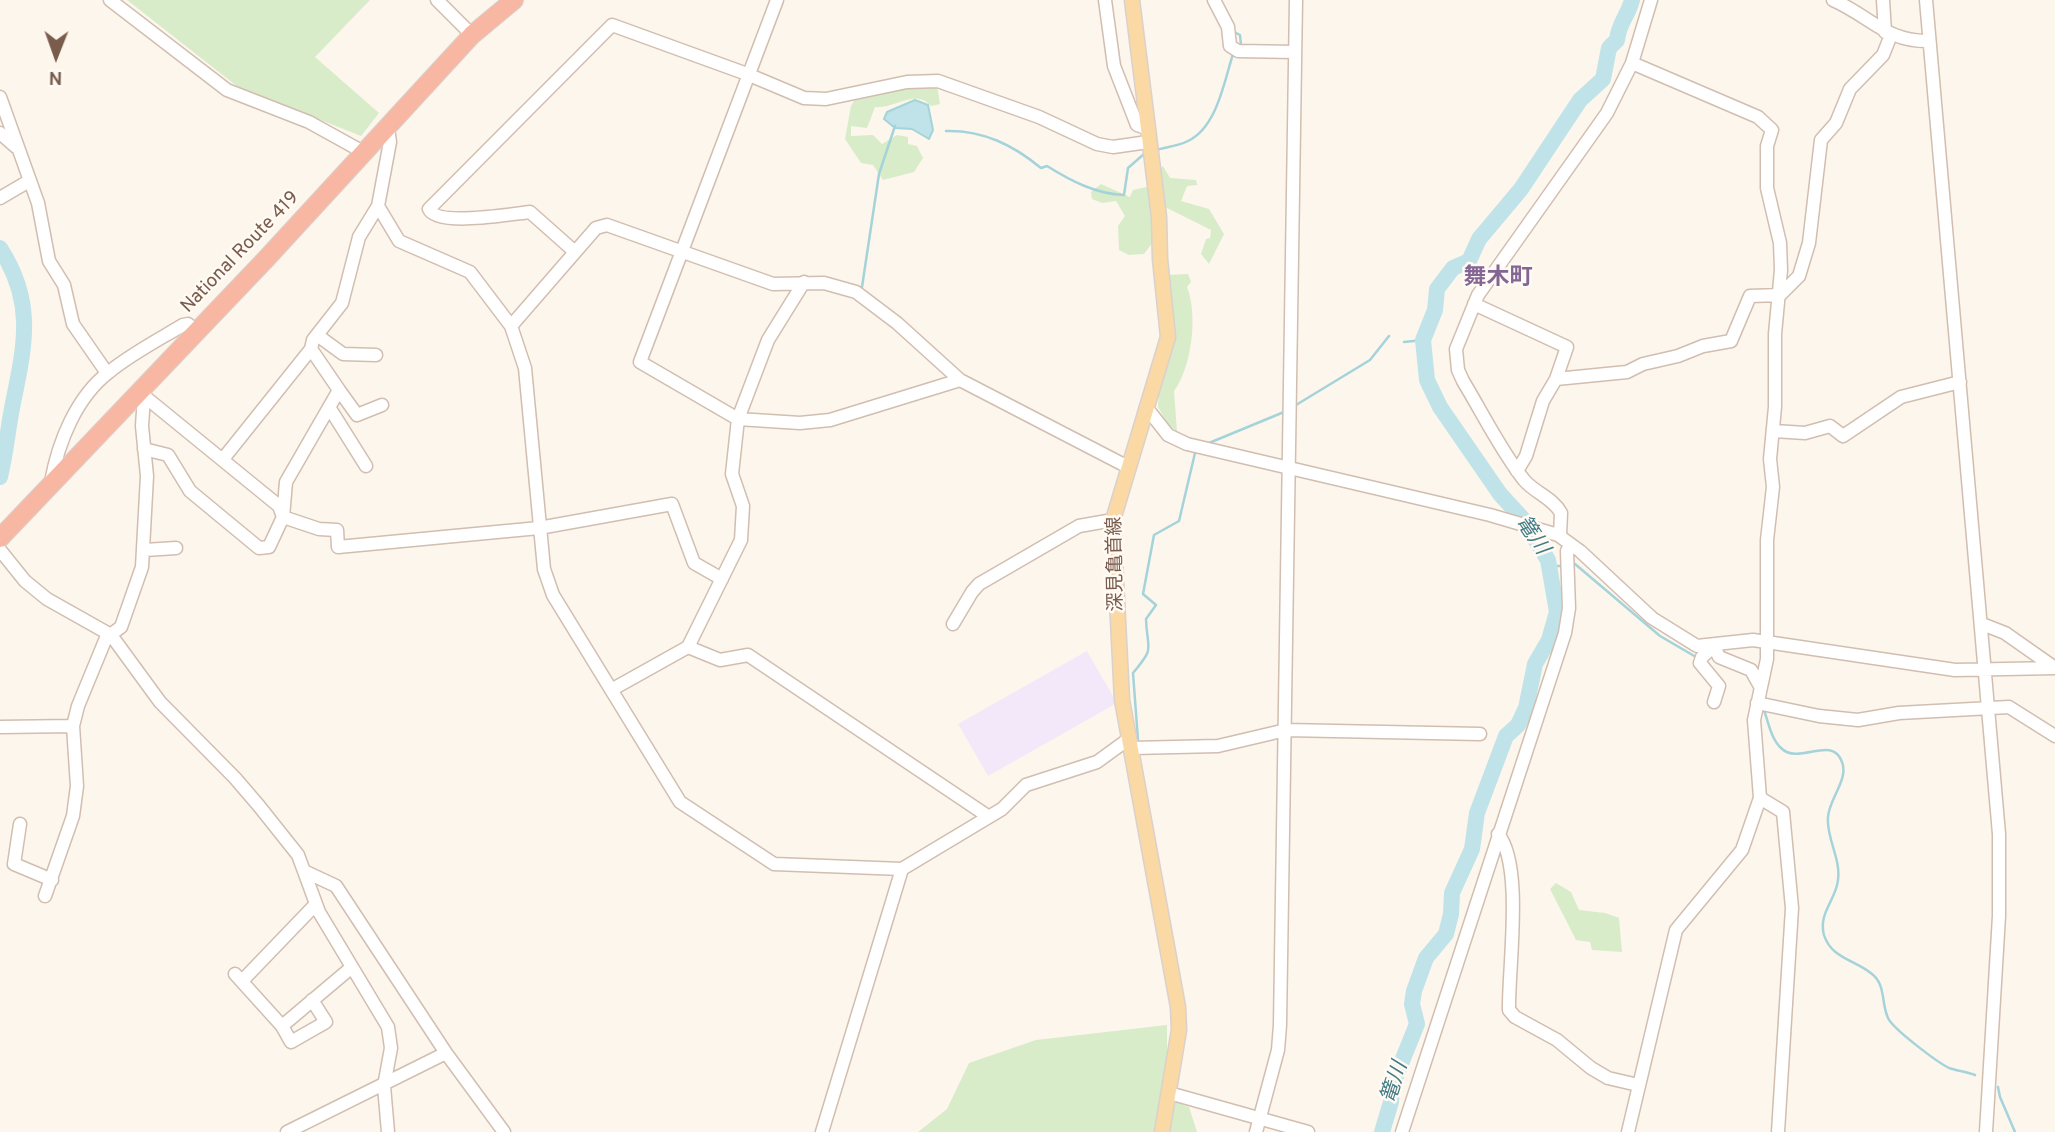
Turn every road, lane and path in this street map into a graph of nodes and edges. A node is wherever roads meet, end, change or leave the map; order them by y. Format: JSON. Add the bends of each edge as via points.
{"nodes":[{"id":1,"x":110,"y":0,"type":"edge"},
{"id":2,"x":437,"y":0,"type":"edge"},
{"id":3,"x":514,"y":0,"type":"edge"},
{"id":4,"x":776,"y":0,"type":"edge"},
{"id":5,"x":1105,"y":0,"type":"edge"},
{"id":6,"x":1132,"y":0,"type":"edge"},
{"id":7,"x":1214,"y":0,"type":"edge"},
{"id":8,"x":1296,"y":0,"type":"edge"},
{"id":9,"x":1651,"y":0,"type":"edge"},
{"id":10,"x":1833,"y":0,"type":"edge"},
{"id":11,"x":1883,"y":0,"type":"edge"},
{"id":12,"x":1926,"y":0,"type":"edge"},
{"id":13,"x":1888,"y":34,"type":"junction"},
{"id":14,"x":472,"y":35,"type":"junction"},
{"id":15,"x":1929,"y":41,"type":"junction"},
{"id":16,"x":1295,"y":52,"type":"junction"},
{"id":17,"x":1632,"y":63,"type":"junction"},
{"id":18,"x":747,"y":74,"type":"junction"},
{"id":19,"x":0,"y":97,"type":"edge"},
{"id":20,"x":388,"y":128,"type":"junction"},
{"id":21,"x":1147,"y":135,"type":"junction"},
{"id":22,"x":6,"y":143,"type":"edge"},
{"id":23,"x":365,"y":153,"type":"junction"},
{"id":24,"x":29,"y":181,"type":"junction"},
{"id":25,"x":0,"y":198,"type":"edge"},
{"id":26,"x":378,"y":206,"type":"junction"},
{"id":27,"x":575,"y":252,"type":"junction"},
{"id":28,"x":681,"y":253,"type":"junction"},
{"id":29,"x":804,"y":282,"type":"junction"},
{"id":30,"x":1780,"y":295,"type":"junction"},
{"id":31,"x":1474,"y":304,"type":"junction"},
{"id":32,"x":511,"y":326,"type":"junction"},
{"id":33,"x":195,"y":331,"type":"junction"},
{"id":34,"x":317,"y":335,"type":"junction"},
{"id":35,"x":311,"y":349,"type":"junction"},
{"id":36,"x":376,"y":355,"type":"dead end"},
{"id":37,"x":107,"y":373,"type":"junction"},
{"id":38,"x":1556,"y":379,"type":"junction"},
{"id":39,"x":960,"y":380,"type":"junction"},
{"id":40,"x":1960,"y":382,"type":"junction"},
{"id":41,"x":339,"y":390,"type":"junction"},
{"id":42,"x":142,"y":393,"type":"junction"},
{"id":43,"x":382,"y":405,"type":"dead end"},
{"id":44,"x":329,"y":407,"type":"junction"},
{"id":45,"x":1146,"y":407,"type":"junction"},
{"id":46,"x":738,"y":419,"type":"junction"},
{"id":47,"x":1774,"y":432,"type":"junction"},
{"id":48,"x":144,"y":449,"type":"junction"},
{"id":49,"x":223,"y":459,"type":"junction"},
{"id":50,"x":366,"y":466,"type":"dead end"},
{"id":51,"x":1128,"y":467,"type":"junction"},
{"id":52,"x":1289,"y":468,"type":"junction"},
{"id":53,"x":1517,"y":471,"type":"junction"},
{"id":54,"x":51,"y":482,"type":"junction"},
{"id":55,"x":283,"y":517,"type":"junction"},
{"id":56,"x":1114,"y":520,"type":"junction"},
{"id":57,"x":539,"y":528,"type":"junction"},
{"id":58,"x":0,"y":538,"type":"edge"},
{"id":59,"x":1563,"y":539,"type":"junction"},
{"id":60,"x":176,"y":548,"type":"dead end"},
{"id":61,"x":0,"y":550,"type":"edge"},
{"id":62,"x":145,"y":550,"type":"junction"},
{"id":63,"x":722,"y":579,"type":"junction"},
{"id":64,"x":953,"y":624,"type":"dead end"},
{"id":65,"x":1982,"y":624,"type":"junction"},
{"id":66,"x":111,"y":635,"type":"junction"},
{"id":67,"x":1768,"y":642,"type":"junction"},
{"id":68,"x":1714,"y":646,"type":"junction"},
{"id":69,"x":688,"y":648,"type":"junction"},
{"id":70,"x":2055,"y":668,"type":"edge"},
{"id":71,"x":1986,"y":670,"type":"junction"},
{"id":72,"x":1760,"y":685,"type":"junction"},
{"id":73,"x":611,"y":690,"type":"junction"},
{"id":74,"x":1714,"y":702,"type":"dead end"},
{"id":75,"x":1757,"y":704,"type":"junction"},
{"id":76,"x":1989,"y":707,"type":"junction"},
{"id":77,"x":73,"y":726,"type":"junction"},
{"id":78,"x":0,"y":727,"type":"edge"},
{"id":79,"x":1286,"y":730,"type":"junction"},
{"id":80,"x":1480,"y":734,"type":"dead end"},
{"id":81,"x":2055,"y":736,"type":"edge"},
{"id":82,"x":1131,"y":743,"type":"junction"},
{"id":83,"x":1760,"y":798,"type":"junction"},
{"id":84,"x":989,"y":817,"type":"junction"},
{"id":85,"x":20,"y":824,"type":"dead end"},
{"id":86,"x":1498,"y":834,"type":"junction"},
{"id":87,"x":902,"y":869,"type":"junction"},
{"id":88,"x":306,"y":872,"type":"junction"},
{"id":89,"x":52,"y":880,"type":"junction"},
{"id":90,"x":45,"y":896,"type":"dead end"},
{"id":91,"x":316,"y":904,"type":"junction"},
{"id":92,"x":352,"y":967,"type":"junction"},
{"id":93,"x":312,"y":1000,"type":"junction"},
{"id":94,"x":282,"y":1026,"type":"junction"},
{"id":95,"x":446,"y":1053,"type":"junction"},
{"id":96,"x":1638,"y":1085,"type":"junction"},
{"id":97,"x":384,"y":1086,"type":"junction"},
{"id":98,"x":1169,"y":1093,"type":"junction"},
{"id":99,"x":1260,"y":1118,"type":"junction"},
{"id":100,"x":287,"y":1132,"type":"edge"},
{"id":101,"x":388,"y":1132,"type":"edge"},
{"id":102,"x":504,"y":1132,"type":"edge"},
{"id":103,"x":822,"y":1132,"type":"edge"},
{"id":104,"x":1162,"y":1132,"type":"edge"},
{"id":105,"x":1256,"y":1132,"type":"edge"},
{"id":106,"x":1308,"y":1132,"type":"edge"},
{"id":107,"x":1402,"y":1132,"type":"edge"},
{"id":108,"x":1628,"y":1132,"type":"edge"},
{"id":109,"x":1779,"y":1132,"type":"edge"},
{"id":110,"x":1986,"y":1132,"type":"edge"}],
"edges":[{"from":1,"to":23,"type":"street","via":[[227,90],[309,122]]},
{"from":2,"to":14,"type":"street"},
{"from":3,"to":14,"type":"highway","name":"National Route 419"},
{"from":4,"to":18,"type":"street"},
{"from":5,"to":21,"type":"street","via":[[1114,66],[1137,125]]},
{"from":6,"to":21,"type":"main road","name":"深見亀首線"},
{"from":7,"to":16,"type":"street","via":[[1235,50]]},
{"from":8,"to":16,"type":"street"},
{"from":9,"to":17,"type":"street"},
{"from":10,"to":13,"type":"street"},
{"from":11,"to":13,"type":"street"},
{"from":12,"to":15,"type":"street"},
{"from":13,"to":15,"type":"street","via":[[1907,41]]},
{"from":13,"to":30,"type":"street","via":[[1883,55],[1850,89],[1836,123],[1821,140],[1809,243],[1799,276]]},
{"from":14,"to":20,"type":"highway","name":"National Route 419"},
{"from":15,"to":40,"type":"street"},
{"from":16,"to":52,"type":"street"},
{"from":17,"to":30,"type":"street","via":[[1758,117],[1772,130],[1767,146],[1767,188],[1780,243]]},
{"from":17,"to":31,"type":"street","via":[[1595,131]]},
{"from":18,"to":21,"type":"street","via":[[815,100],[907,82],[938,81],[1039,117],[1097,144],[1113,146]]},
{"from":18,"to":27,"type":"street","via":[[612,25],[429,209],[434,215],[453,219],[530,212]]},
{"from":18,"to":28,"type":"street"},
{"from":19,"to":22,"type":"street"},
{"from":20,"to":23,"type":"highway","name":"National Route 419"},
{"from":20,"to":26,"type":"street","via":[[390,142]]},
{"from":21,"to":45,"type":"main road","name":"深見亀首線","via":[[1168,324],[1165,349]]},
{"from":22,"to":24,"type":"street"},
{"from":23,"to":33,"type":"highway","name":"National Route 419"},
{"from":24,"to":25,"type":"street"},
{"from":24,"to":37,"type":"street","via":[[41,213],[49,261],[64,285],[73,324]]},
{"from":26,"to":32,"type":"street","via":[[399,241],[470,272]]},
{"from":26,"to":34,"type":"street","via":[[359,237],[342,303]]},
{"from":27,"to":28,"type":"street","via":[[596,228],[607,225]]},
{"from":27,"to":32,"type":"street"},
{"from":28,"to":29,"type":"street","via":[[773,284]]},
{"from":28,"to":46,"type":"street","via":[[640,362]]},
{"from":29,"to":39,"type":"street","via":[[856,292]]},
{"from":29,"to":46,"type":"street","via":[[768,340]]},
{"from":30,"to":38,"type":"street","via":[[1750,296],[1731,341],[1627,372]]},
{"from":30,"to":47,"type":"street"},
{"from":31,"to":38,"type":"street","via":[[1567,347]]},
{"from":31,"to":53,"type":"street","via":[[1459,339],[1458,370]]},
{"from":32,"to":57,"type":"street","via":[[525,368]]},
{"from":33,"to":37,"type":"street","via":[[183,325]]},
{"from":33,"to":42,"type":"highway","name":"National Route 419"},
{"from":34,"to":35,"type":"street"},
{"from":34,"to":36,"type":"street","via":[[344,354]]},
{"from":35,"to":41,"type":"street"},
{"from":35,"to":49,"type":"street"},
{"from":37,"to":54,"type":"street","via":[[64,435]]},
{"from":38,"to":53,"type":"street"},
{"from":39,"to":46,"type":"street","via":[[830,420]]},
{"from":39,"to":51,"type":"street"},
{"from":40,"to":47,"type":"street","via":[[1901,397],[1843,436],[1830,426],[1805,433]]},
{"from":40,"to":65,"type":"street"},
{"from":41,"to":43,"type":"street","via":[[357,415]]},
{"from":41,"to":44,"type":"street"},
{"from":42,"to":48,"type":"street"},
{"from":42,"to":49,"type":"street"},
{"from":42,"to":54,"type":"highway","name":"National Route 419"},
{"from":44,"to":50,"type":"street"},
{"from":44,"to":55,"type":"street","via":[[286,482]]},
{"from":45,"to":51,"type":"main road","name":"深見亀首線"},
{"from":45,"to":52,"type":"street","via":[[1175,439]]},
{"from":46,"to":63,"type":"street","via":[[732,474],[743,506],[741,540]]},
{"from":47,"to":67,"type":"street","via":[[1767,540]]},
{"from":48,"to":55,"type":"street","via":[[168,455],[190,491],[259,548],[269,547]]},
{"from":48,"to":62,"type":"street"},
{"from":49,"to":55,"type":"street","via":[[279,506]]},
{"from":51,"to":56,"type":"main road","name":"深見亀首線"},
{"from":52,"to":59,"type":"street","via":[[1490,514]]},
{"from":52,"to":79,"type":"street"},
{"from":53,"to":59,"type":"street","via":[[1532,490],[1558,508]]},
{"from":54,"to":58,"type":"highway","name":"National Route 419"},
{"from":55,"to":57,"type":"street","via":[[337,530],[338,547]]},
{"from":56,"to":64,"type":"street","via":[[1079,526],[979,584]]},
{"from":56,"to":82,"type":"main road","name":"深見亀首線","via":[[1122,700]]},
{"from":57,"to":63,"type":"street","via":[[672,504],[694,563]]},
{"from":57,"to":73,"type":"street","via":[[552,595]]},
{"from":59,"to":68,"type":"street","via":[[1667,630],[1697,646]]},
{"from":59,"to":86,"type":"street","via":[[1569,608],[1565,633]]},
{"from":60,"to":62,"type":"street"},
{"from":61,"to":66,"type":"street","via":[[47,599]]},
{"from":62,"to":66,"type":"street","via":[[121,627]]},
{"from":63,"to":69,"type":"street"},
{"from":65,"to":70,"type":"street","via":[[2005,633]]},
{"from":65,"to":71,"type":"street"},
{"from":66,"to":77,"type":"street","via":[[86,684]]},
{"from":66,"to":88,"type":"street","via":[[160,702],[259,806]]},
{"from":67,"to":68,"type":"street"},
{"from":67,"to":71,"type":"street","via":[[1955,670]]},
{"from":67,"to":72,"type":"street"},
{"from":68,"to":72,"type":"street","via":[[1719,657],[1751,670]]},
{"from":68,"to":74,"type":"street","via":[[1702,657],[1703,666],[1719,685]]},
{"from":69,"to":73,"type":"street"},
{"from":69,"to":84,"type":"street","via":[[720,660],[748,655]]},
{"from":70,"to":71,"type":"street"},
{"from":71,"to":76,"type":"street"},
{"from":72,"to":75,"type":"street"},
{"from":73,"to":87,"type":"street","via":[[680,802],[774,864]]},
{"from":75,"to":76,"type":"street","via":[[1858,720]]},
{"from":75,"to":83,"type":"street","via":[[1754,720]]},
{"from":76,"to":81,"type":"street","via":[[2013,708]]},
{"from":76,"to":110,"type":"street","via":[[1999,834],[1999,916]]},
{"from":77,"to":78,"type":"street"},
{"from":77,"to":89,"type":"street","via":[[77,786],[73,816]]},
{"from":79,"to":80,"type":"street"},
{"from":79,"to":82,"type":"street","via":[[1218,746]]},
{"from":79,"to":99,"type":"street","via":[[1279,1050]]},
{"from":82,"to":84,"type":"street","via":[[1097,762],[1026,785]]},
{"from":82,"to":98,"type":"main road","name":"深見亀首線","via":[[1178,1007]]},
{"from":83,"to":96,"type":"street","via":[[1742,850],[1676,930]]},
{"from":83,"to":109,"type":"street","via":[[1783,812],[1792,908]]},
{"from":84,"to":87,"type":"street"},
{"from":85,"to":89,"type":"street","via":[[14,864]]},
{"from":86,"to":96,"type":"street","via":[[1506,846],[1514,905],[1509,1010],[1608,1078]]},
{"from":86,"to":107,"type":"street"},
{"from":87,"to":103,"type":"street"},
{"from":88,"to":91,"type":"street"},
{"from":88,"to":95,"type":"street","via":[[337,886]]},
{"from":89,"to":90,"type":"street"},
{"from":91,"to":92,"type":"street"},
{"from":91,"to":94,"type":"street","via":[[239,977]]},
{"from":92,"to":93,"type":"street"},
{"from":92,"to":97,"type":"street","via":[[388,1027],[391,1048]]},
{"from":93,"to":94,"type":"street"},
{"from":93,"to":94,"type":"street","via":[[326,1022],[291,1042]]},
{"from":95,"to":97,"type":"street"},
{"from":95,"to":102,"type":"street"},
{"from":96,"to":108,"type":"street"},
{"from":97,"to":100,"type":"street"},
{"from":97,"to":101,"type":"street"},
{"from":98,"to":99,"type":"street"},
{"from":98,"to":104,"type":"main road","name":"深見亀首線"},
{"from":99,"to":105,"type":"street"},
{"from":99,"to":106,"type":"street"}]}
